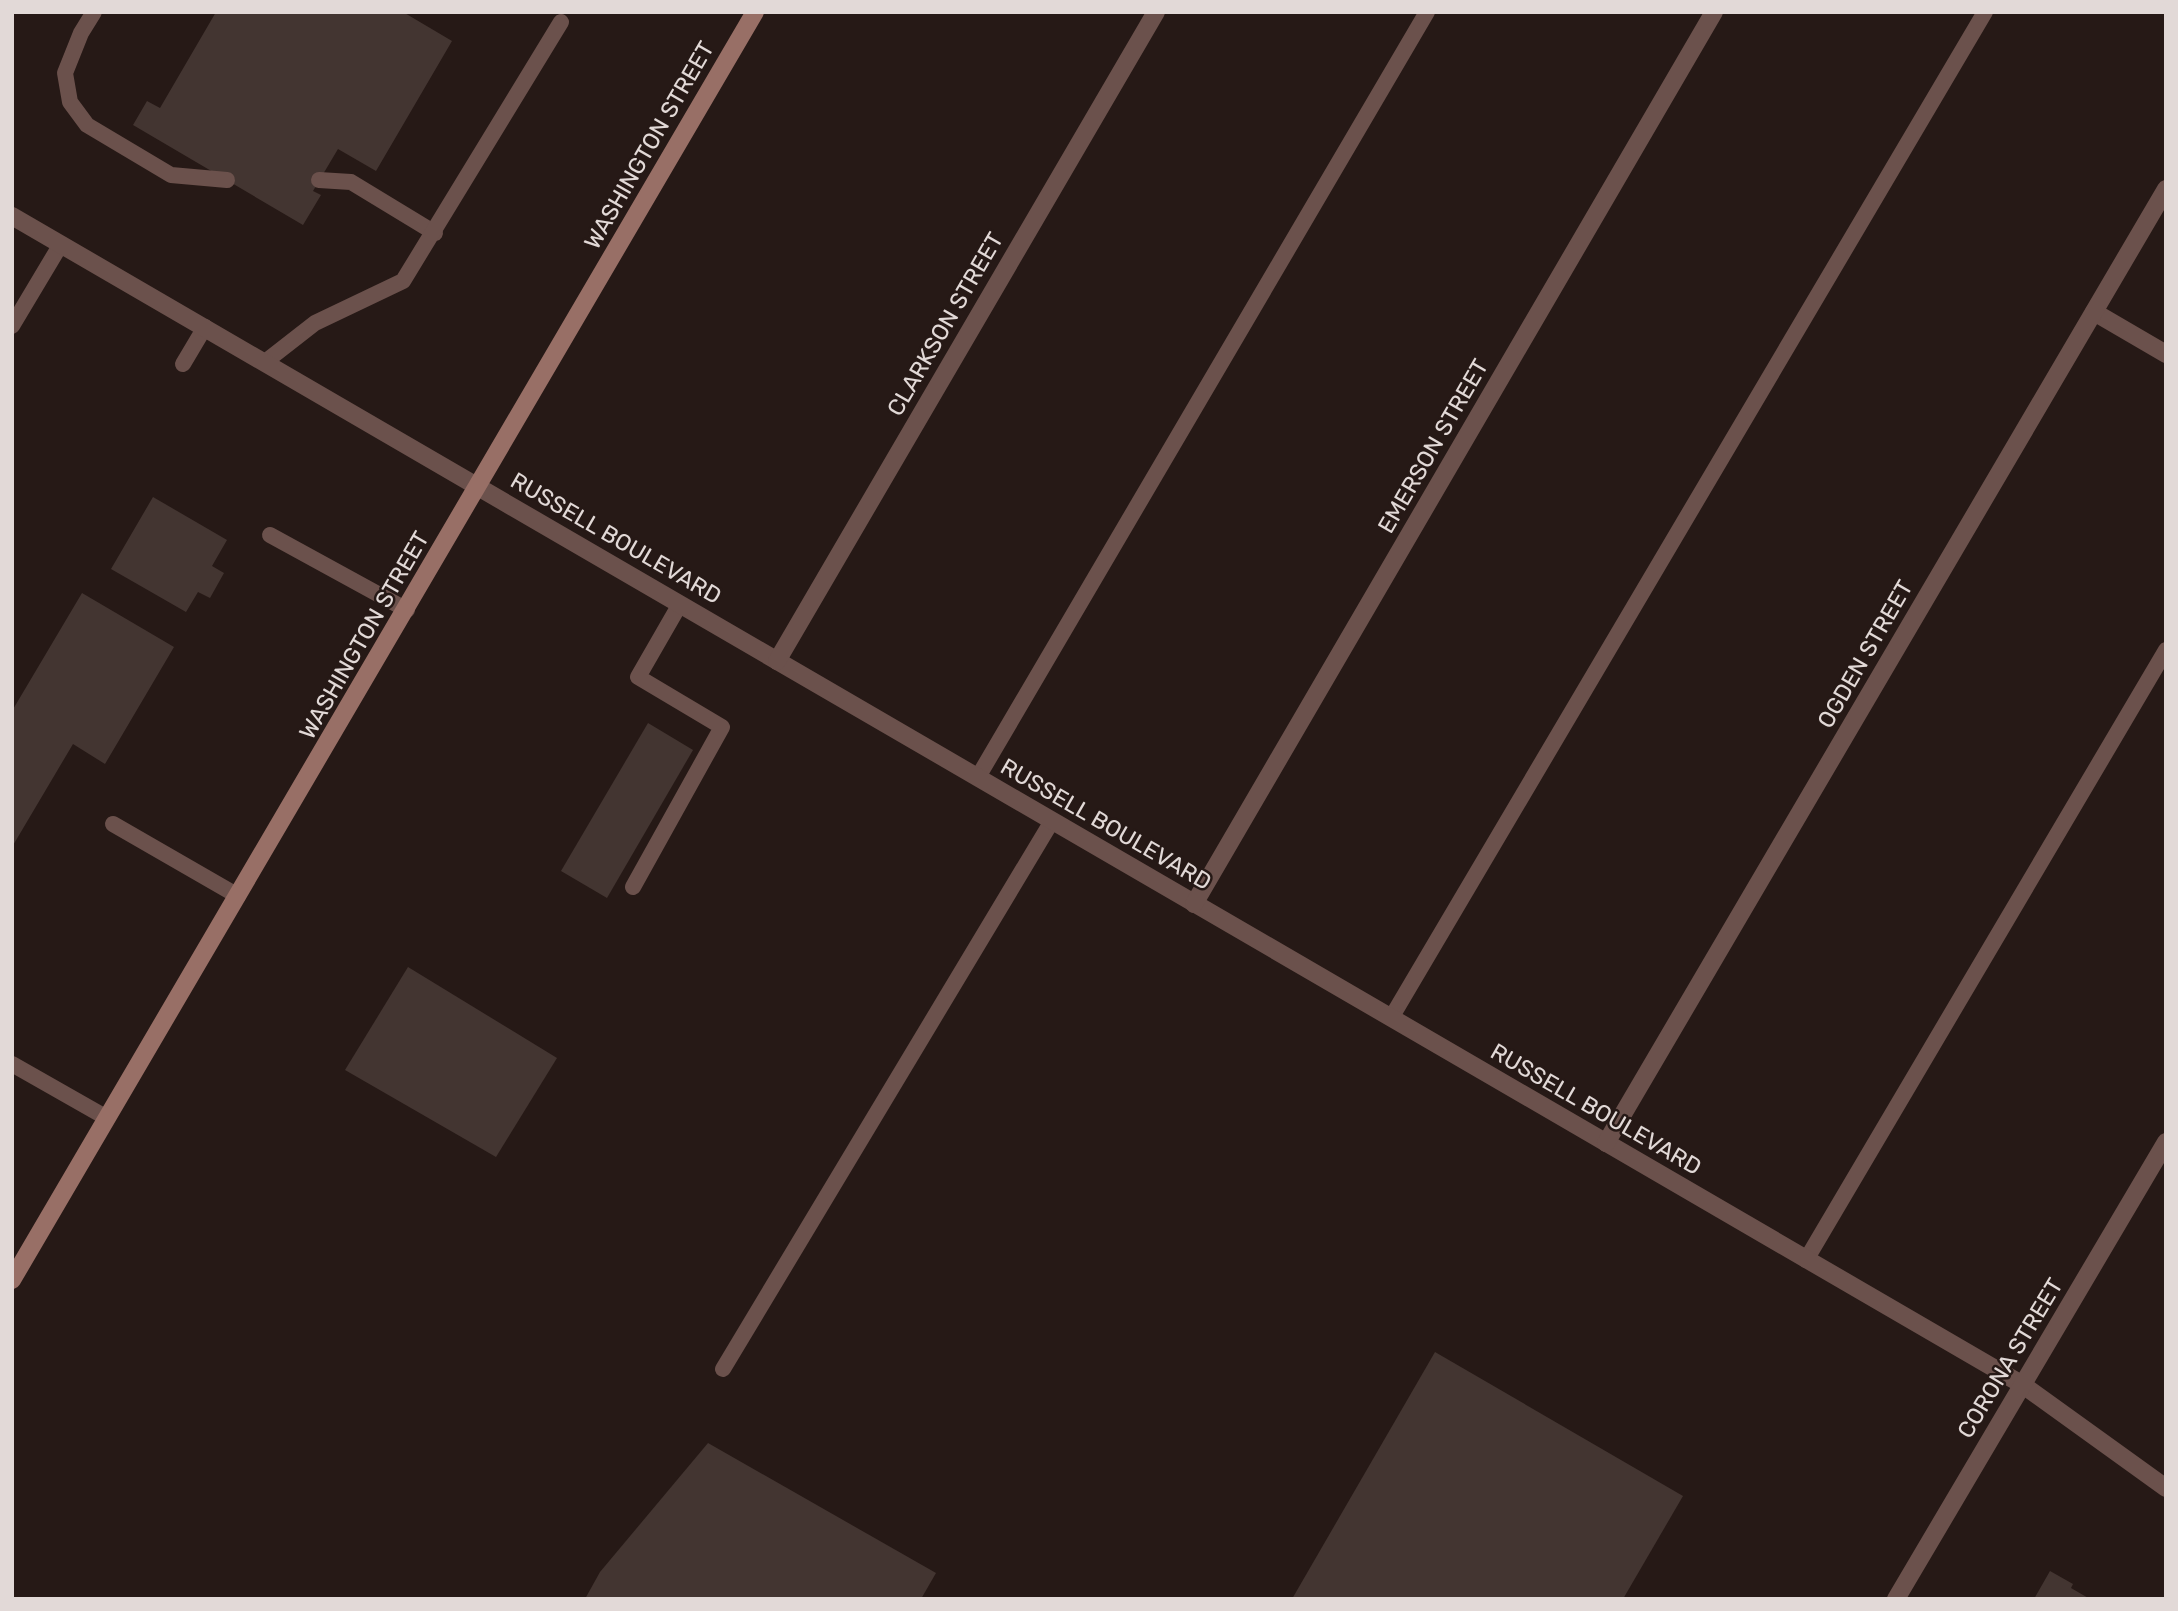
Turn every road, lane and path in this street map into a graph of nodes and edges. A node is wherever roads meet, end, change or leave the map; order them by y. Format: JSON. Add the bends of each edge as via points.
{"nodes":[{"id":1,"x":94,"y":12,"type":"edge"},
{"id":2,"x":754,"y":12,"type":"edge"},
{"id":3,"x":1156,"y":12,"type":"edge"},
{"id":4,"x":1427,"y":12,"type":"edge"},
{"id":5,"x":1714,"y":12,"type":"edge"},
{"id":6,"x":1985,"y":12,"type":"edge"},
{"id":7,"x":561,"y":22,"type":"dead end"},
{"id":8,"x":227,"y":180,"type":"dead end"},
{"id":9,"x":319,"y":180,"type":"dead end"},
{"id":10,"x":2166,"y":189,"type":"edge"},
{"id":11,"x":12,"y":216,"type":"edge"},
{"id":12,"x":435,"y":233,"type":"junction"},
{"id":13,"x":61,"y":244,"type":"junction"},
{"id":14,"x":2094,"y":312,"type":"junction"},
{"id":15,"x":12,"y":326,"type":"edge"},
{"id":16,"x":205,"y":327,"type":"junction"},
{"id":17,"x":2166,"y":354,"type":"edge"},
{"id":18,"x":265,"y":362,"type":"junction"},
{"id":19,"x":183,"y":364,"type":"dead end"},
{"id":20,"x":479,"y":486,"type":"junction"},
{"id":21,"x":270,"y":535,"type":"dead end"},
{"id":22,"x":680,"y":604,"type":"junction"},
{"id":23,"x":407,"y":610,"type":"junction"},
{"id":24,"x":2166,"y":650,"type":"edge"},
{"id":25,"x":777,"y":661,"type":"junction"},
{"id":26,"x":978,"y":778,"type":"junction"},
{"id":27,"x":1052,"y":821,"type":"junction"},
{"id":28,"x":113,"y":824,"type":"dead end"},
{"id":29,"x":632,"y":887,"type":"dead end"},
{"id":30,"x":238,"y":896,"type":"junction"},
{"id":31,"x":1194,"y":904,"type":"junction"},
{"id":32,"x":1391,"y":1018,"type":"junction"},
{"id":33,"x":12,"y":1064,"type":"edge"},
{"id":34,"x":107,"y":1118,"type":"junction"},
{"id":35,"x":2166,"y":1142,"type":"edge"},
{"id":36,"x":1606,"y":1143,"type":"junction"},
{"id":37,"x":2161,"y":1163,"type":"edge"},
{"id":38,"x":1807,"y":1260,"type":"junction"},
{"id":39,"x":12,"y":1280,"type":"edge"},
{"id":40,"x":723,"y":1368,"type":"dead end"},
{"id":41,"x":2023,"y":1385,"type":"junction"},
{"id":42,"x":2166,"y":1488,"type":"edge"},
{"id":43,"x":1896,"y":1599,"type":"edge"}],
"edges":[{"from":1,"to":8,"type":"lane","via":[[65,73],[70,102],[87,125],[171,175]]},
{"from":2,"to":20,"type":"main road","name":"WASHINGTON STREET"},
{"from":3,"to":25,"type":"street","name":"CLARKSON STREET"},
{"from":4,"to":26,"type":"lane"},
{"from":5,"to":31,"type":"street","name":"EMERSON STREET"},
{"from":6,"to":32,"type":"lane"},
{"from":7,"to":12,"type":"lane"},
{"from":9,"to":12,"type":"lane","via":[[351,182]]},
{"from":10,"to":14,"type":"street","name":"OGDEN STREET"},
{"from":11,"to":13,"type":"street","name":"RUSSELL BOULEVARD"},
{"from":12,"to":18,"type":"lane","via":[[403,281],[315,323]]},
{"from":13,"to":15,"type":"lane"},
{"from":13,"to":16,"type":"street","name":"RUSSELL BOULEVARD"},
{"from":14,"to":17,"type":"street"},
{"from":14,"to":36,"type":"street","name":"OGDEN STREET"},
{"from":16,"to":18,"type":"street","name":"RUSSELL BOULEVARD"},
{"from":16,"to":19,"type":"lane"},
{"from":18,"to":20,"type":"street","name":"RUSSELL BOULEVARD"},
{"from":20,"to":22,"type":"street","name":"RUSSELL BOULEVARD"},
{"from":20,"to":23,"type":"main road","name":"WASHINGTON STREET"},
{"from":21,"to":23,"type":"lane"},
{"from":22,"to":25,"type":"street","name":"RUSSELL BOULEVARD"},
{"from":22,"to":29,"type":"lane","via":[[638,677],[722,727]]},
{"from":23,"to":30,"type":"main road","name":"WASHINGTON STREET"},
{"from":24,"to":38,"type":"lane"},
{"from":25,"to":26,"type":"street","name":"RUSSELL BOULEVARD"},
{"from":26,"to":27,"type":"street","name":"RUSSELL BOULEVARD"},
{"from":27,"to":31,"type":"street","name":"RUSSELL BOULEVARD"},
{"from":27,"to":40,"type":"lane"},
{"from":28,"to":30,"type":"lane"},
{"from":30,"to":34,"type":"main road","name":"WASHINGTON STREET"},
{"from":31,"to":32,"type":"street","name":"RUSSELL BOULEVARD"},
{"from":32,"to":36,"type":"street","name":"RUSSELL BOULEVARD"},
{"from":33,"to":34,"type":"lane"},
{"from":34,"to":39,"type":"main road","name":"WASHINGTON STREET"},
{"from":35,"to":37,"type":"street","name":"CORONA STREET"},
{"from":36,"to":38,"type":"street","name":"RUSSELL BOULEVARD"},
{"from":37,"to":41,"type":"street","name":"CORONA STREET"},
{"from":38,"to":41,"type":"street","name":"RUSSELL BOULEVARD"},
{"from":41,"to":42,"type":"street","name":"RUSSELL BOULEVARD"},
{"from":41,"to":43,"type":"street","name":"CORONA STREET"}]}
